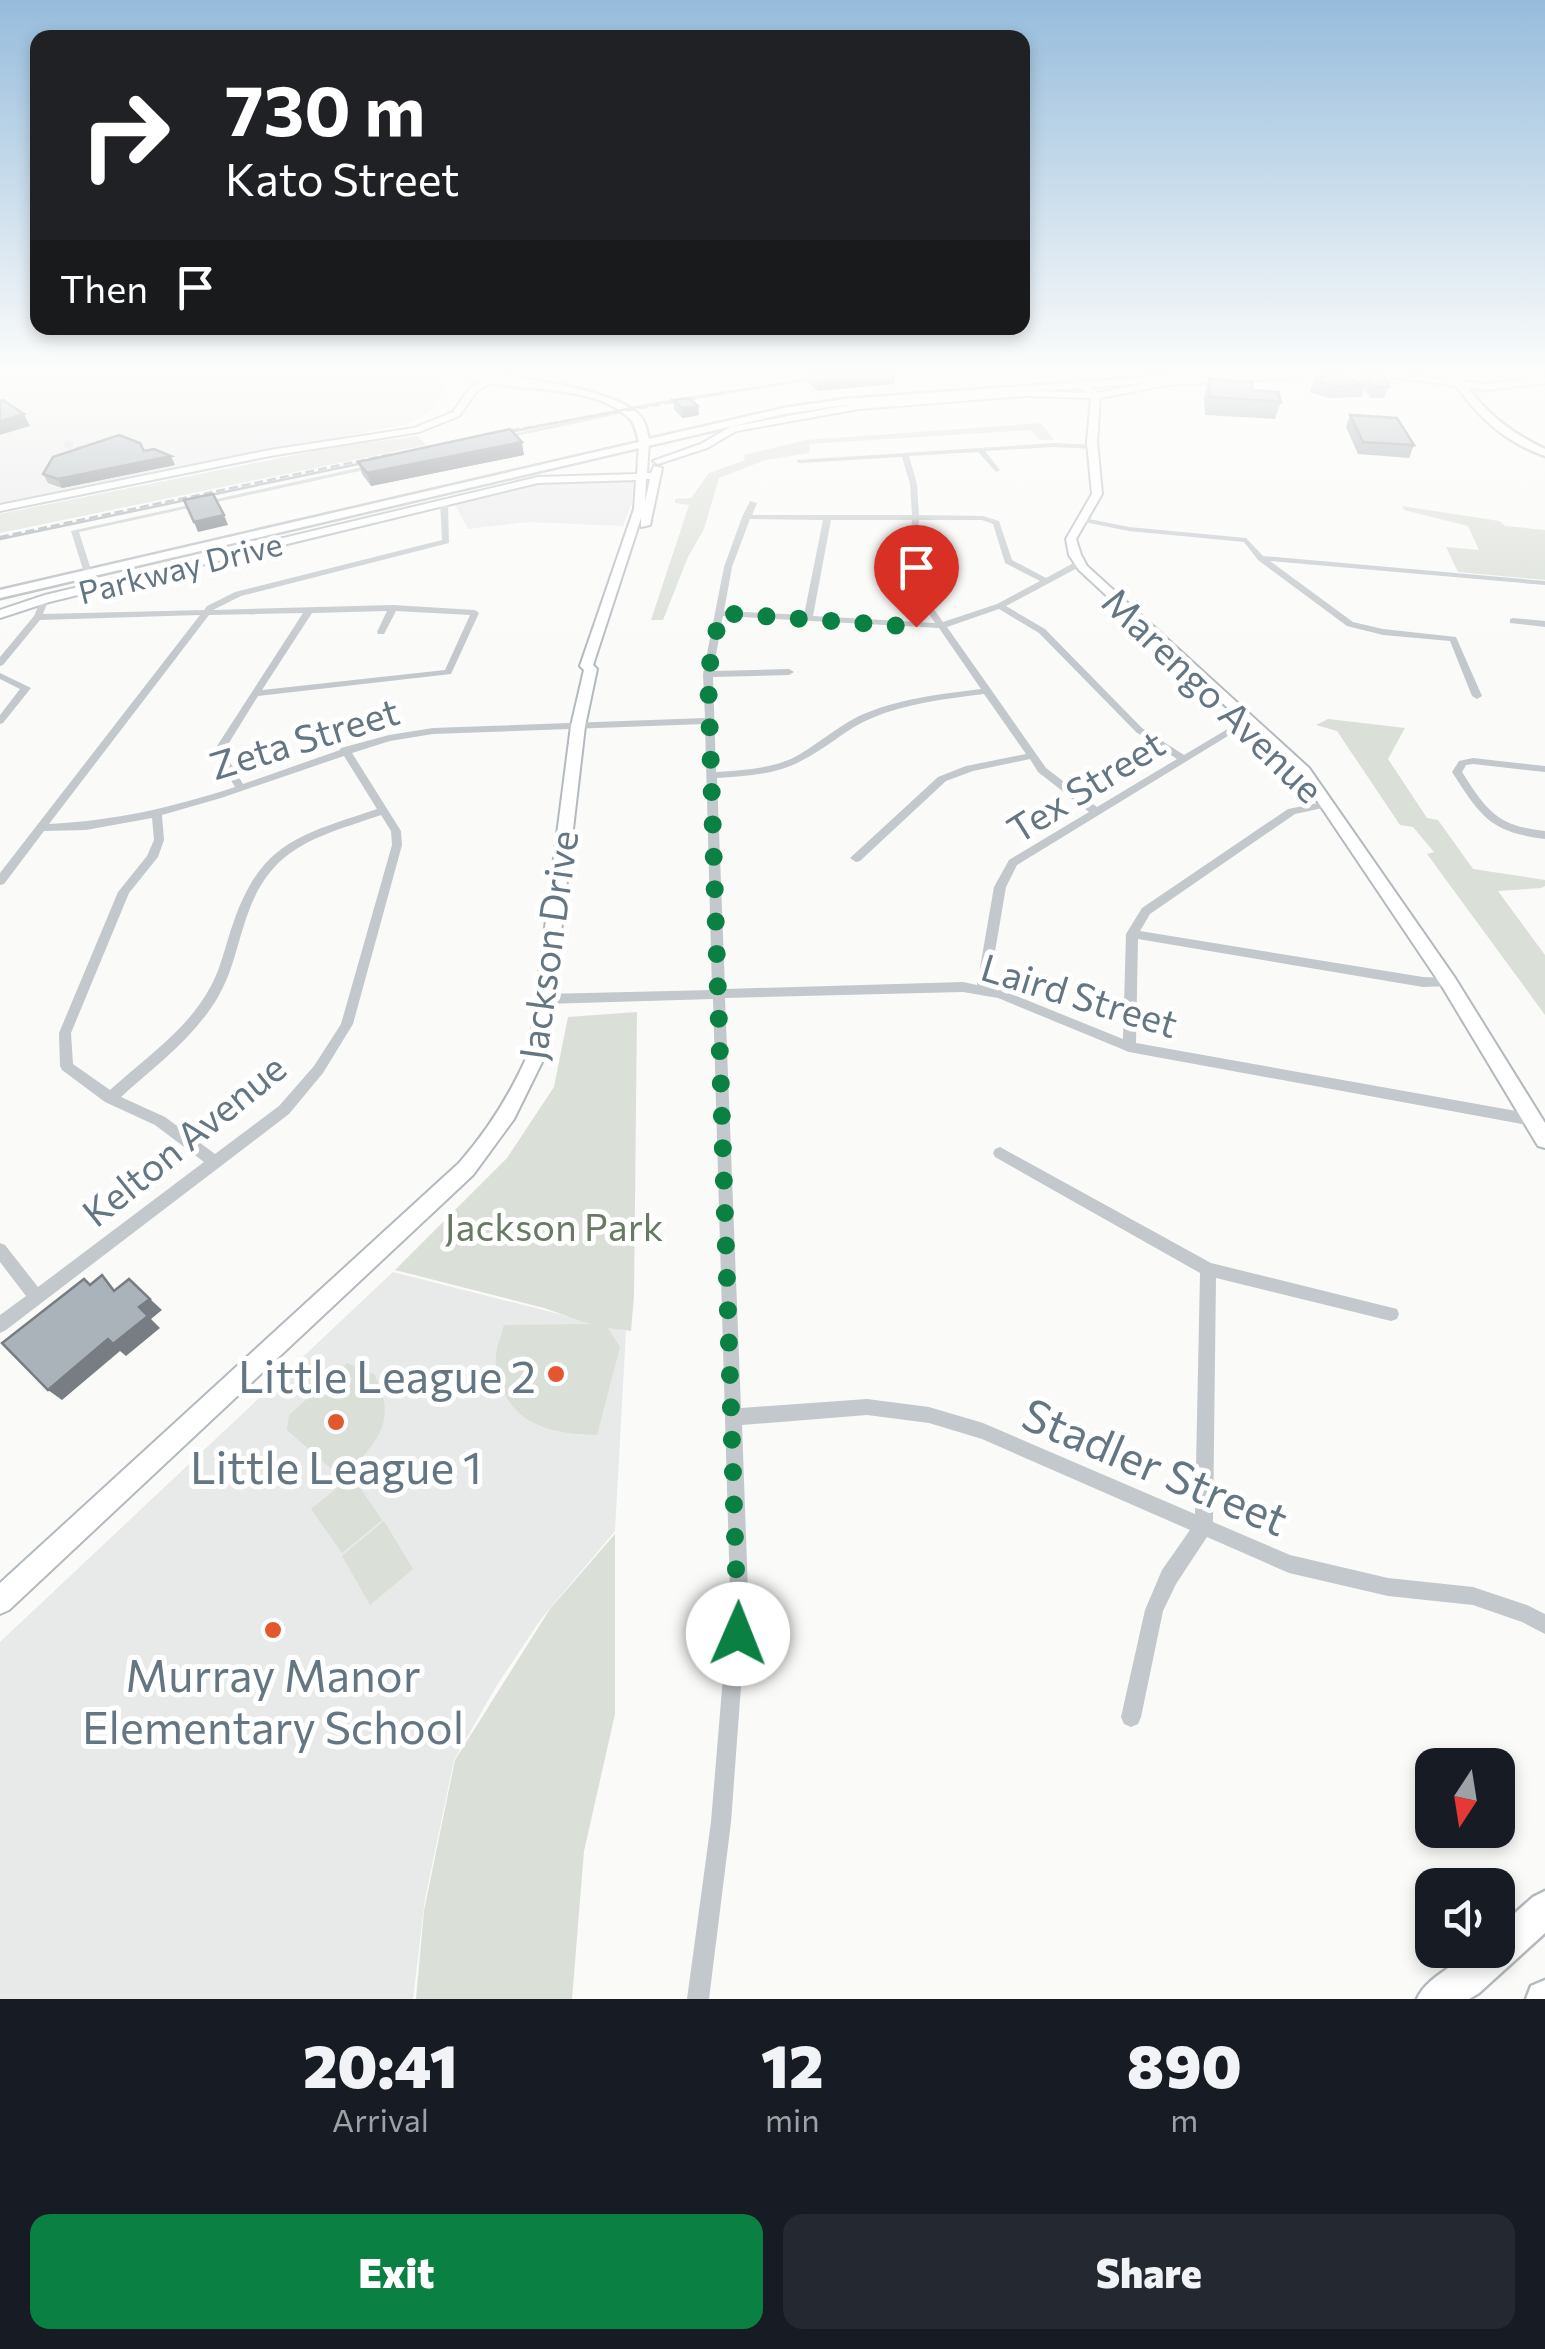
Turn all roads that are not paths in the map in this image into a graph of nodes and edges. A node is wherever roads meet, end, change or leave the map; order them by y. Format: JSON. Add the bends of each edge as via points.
{"nodes":[{"id":1,"x":200,"y":467,"type":"edge"},
{"id":2,"x":366,"y":467,"type":"edge"},
{"id":3,"x":517,"y":467,"type":"edge"},
{"id":4,"x":642,"y":467,"type":"edge"},
{"id":5,"x":656,"y":467,"type":"edge"},
{"id":6,"x":911,"y":467,"type":"edge"},
{"id":7,"x":994,"y":467,"type":"edge"},
{"id":8,"x":1095,"y":467,"type":"edge"},
{"id":9,"x":996,"y":470,"type":"dead end"},
{"id":10,"x":642,"y":476,"type":"junction"},
{"id":11,"x":656,"y":476,"type":"junction"},
{"id":12,"x":444,"y":502,"type":"junction"},
{"id":13,"x":0,"y":508,"type":"edge"},
{"id":14,"x":916,"y":518,"type":"junction"},
{"id":15,"x":827,"y":519,"type":"junction"},
{"id":16,"x":1082,"y":520,"type":"junction"},
{"id":17,"x":1261,"y":558,"type":"junction"},
{"id":18,"x":1080,"y":563,"type":"junction"},
{"id":19,"x":87,"y":570,"type":"junction"},
{"id":20,"x":1047,"y":582,"type":"junction"},
{"id":21,"x":1545,"y":583,"type":"edge"},
{"id":22,"x":0,"y":586,"type":"edge"},
{"id":23,"x":0,"y":594,"type":"edge"},
{"id":24,"x":45,"y":600,"type":"junction"},
{"id":25,"x":1000,"y":606,"type":"junction"},
{"id":26,"x":393,"y":608,"type":"junction"},
{"id":27,"x":308,"y":610,"type":"junction"},
{"id":28,"x":720,"y":613,"type":"junction"},
{"id":29,"x":0,"y":614,"type":"edge"},
{"id":30,"x":205,"y":614,"type":"junction"},
{"id":31,"x":38,"y":617,"type":"junction"},
{"id":32,"x":808,"y":619,"type":"junction"},
{"id":33,"x":1513,"y":621,"type":"dead end"},
{"id":34,"x":1545,"y":624,"type":"edge"},
{"id":35,"x":940,"y":626,"type":"junction"},
{"id":36,"x":381,"y":632,"type":"dead end"},
{"id":37,"x":0,"y":663,"type":"edge"},
{"id":38,"x":591,"y":669,"type":"junction"},
{"id":39,"x":788,"y":672,"type":"dead end"},
{"id":40,"x":708,"y":674,"type":"junction"},
{"id":41,"x":0,"y":676,"type":"edge"},
{"id":42,"x":986,"y":691,"type":"junction"},
{"id":43,"x":254,"y":694,"type":"junction"},
{"id":44,"x":1477,"y":696,"type":"dead end"},
{"id":45,"x":1250,"y":720,"type":"junction"},
{"id":46,"x":0,"y":721,"type":"edge"},
{"id":47,"x":708,"y":722,"type":"junction"},
{"id":48,"x":578,"y":726,"type":"junction"},
{"id":49,"x":345,"y":750,"type":"junction"},
{"id":50,"x":1032,"y":756,"type":"junction"},
{"id":51,"x":1182,"y":759,"type":"junction"},
{"id":52,"x":1545,"y":769,"type":"edge"},
{"id":53,"x":710,"y":776,"type":"junction"},
{"id":54,"x":240,"y":786,"type":"junction"},
{"id":55,"x":1328,"y":804,"type":"junction"},
{"id":56,"x":383,"y":811,"type":"junction"},
{"id":57,"x":1095,"y":811,"type":"junction"},
{"id":58,"x":157,"y":815,"type":"junction"},
{"id":59,"x":41,"y":828,"type":"junction"},
{"id":60,"x":1545,"y":835,"type":"edge"},
{"id":61,"x":856,"y":858,"type":"dead end"},
{"id":62,"x":0,"y":881,"type":"edge"},
{"id":63,"x":1132,"y":934,"type":"junction"},
{"id":64,"x":1449,"y":982,"type":"junction"},
{"id":65,"x":982,"y":990,"type":"junction"},
{"id":66,"x":716,"y":995,"type":"junction"},
{"id":67,"x":545,"y":999,"type":"junction"},
{"id":68,"x":1129,"y":1047,"type":"junction"},
{"id":69,"x":110,"y":1098,"type":"junction"},
{"id":70,"x":1533,"y":1120,"type":"junction"},
{"id":71,"x":1545,"y":1140,"type":"edge"},
{"id":72,"x":1000,"y":1153,"type":"dead end"},
{"id":73,"x":214,"y":1162,"type":"junction"},
{"id":74,"x":0,"y":1250,"type":"edge"},
{"id":75,"x":1208,"y":1270,"type":"junction"},
{"id":76,"x":36,"y":1296,"type":"junction"},
{"id":77,"x":1392,"y":1314,"type":"dead end"},
{"id":78,"x":0,"y":1324,"type":"edge"},
{"id":79,"x":732,"y":1417,"type":"junction"},
{"id":80,"x":1204,"y":1526,"type":"junction"},
{"id":81,"x":0,"y":1601,"type":"edge"},
{"id":82,"x":1545,"y":1625,"type":"edge"},
{"id":83,"x":1131,"y":1717,"type":"dead end"},
{"id":84,"x":1545,"y":1909,"type":"edge"},
{"id":85,"x":698,"y":1999,"type":"edge"},
{"id":86,"x":1435,"y":1999,"type":"edge"}],
"edges":[{"from":1,"to":13,"type":"street"},
{"from":2,"to":19,"type":"street","via":[[75,530]]},
{"from":3,"to":19,"type":"main road"},
{"from":4,"to":10,"type":"street","name":"Jackson Drive"},
{"from":5,"to":11,"type":"street","name":"Jackson Drive"},
{"from":6,"to":14,"type":"street"},
{"from":7,"to":9,"type":"street"},
{"from":8,"to":16,"type":"street","name":"Marengo Avenue","via":[[1097,494]]},
{"from":10,"to":11,"type":"street","name":"Parkway Drive"},
{"from":10,"to":12,"type":"street","name":"Parkway Drive","via":[[547,478]]},
{"from":10,"to":38,"type":"street","name":"Jackson Drive","via":[[640,508],[586,666]]},
{"from":11,"to":38,"type":"street","name":"Jackson Drive","via":[[598,666]]},
{"from":12,"to":24,"type":"street","name":"Parkway Drive"},
{"from":12,"to":30,"type":"street","via":[[446,541],[238,594]]},
{"from":14,"to":15,"type":"street"},
{"from":14,"to":20,"type":"street","via":[[989,519],[1008,561]]},
{"from":14,"to":35,"type":"street","via":[[911,578]]},
{"from":15,"to":28,"type":"street","via":[[750,510],[728,567]]},
{"from":15,"to":32,"type":"street"},
{"from":16,"to":17,"type":"street","via":[[1246,540]]},
{"from":16,"to":18,"type":"street","name":"Marengo Avenue","via":[[1071,539]]},
{"from":17,"to":21,"type":"street"},
{"from":17,"to":44,"type":"street","via":[[1350,624],[1453,639]]},
{"from":18,"to":20,"type":"street"},
{"from":18,"to":45,"type":"street","name":"Marengo Avenue"},
{"from":19,"to":22,"type":"main road"},
{"from":19,"to":23,"type":"main road"},
{"from":20,"to":25,"type":"street"},
{"from":24,"to":29,"type":"street","name":"Parkway Drive"},
{"from":24,"to":31,"type":"street"},
{"from":25,"to":35,"type":"street"},
{"from":25,"to":51,"type":"street","via":[[1042,630],[1139,730]]},
{"from":26,"to":27,"type":"street"},
{"from":26,"to":36,"type":"street"},
{"from":26,"to":43,"type":"street","via":[[475,613],[448,672]]},
{"from":27,"to":30,"type":"street"},
{"from":27,"to":43,"type":"street"},
{"from":28,"to":32,"type":"street"},
{"from":28,"to":40,"type":"street"},
{"from":30,"to":31,"type":"street"},
{"from":30,"to":59,"type":"street"},
{"from":31,"to":37,"type":"street"},
{"from":32,"to":35,"type":"street"},
{"from":33,"to":34,"type":"street"},
{"from":35,"to":42,"type":"street"},
{"from":38,"to":48,"type":"street","name":"Jackson Drive"},
{"from":39,"to":40,"type":"street"},
{"from":40,"to":47,"type":"street"},
{"from":41,"to":46,"type":"street","via":[[26,688]]},
{"from":42,"to":50,"type":"street"},
{"from":42,"to":53,"type":"street","via":[[872,714],[791,763]]},
{"from":43,"to":54,"type":"street","via":[[222,746]]},
{"from":45,"to":51,"type":"street","name":"Tex Street"},
{"from":45,"to":55,"type":"street","name":"Marengo Avenue","via":[[1304,770]]},
{"from":47,"to":48,"type":"street","name":"Zeta Street"},
{"from":47,"to":53,"type":"street"},
{"from":48,"to":49,"type":"street","name":"Zeta Street","via":[[433,731]]},
{"from":48,"to":67,"type":"street","name":"Jackson Drive"},
{"from":49,"to":54,"type":"street","name":"Zeta Street"},
{"from":49,"to":56,"type":"street","name":"Kelton Avenue"},
{"from":50,"to":57,"type":"street","via":[[1056,784]]},
{"from":50,"to":61,"type":"street","via":[[942,779]]},
{"from":51,"to":57,"type":"street","name":"Tex Street"},
{"from":52,"to":60,"type":"street","via":[[1473,760],[1457,772],[1491,822]]},
{"from":53,"to":66,"type":"street"},
{"from":54,"to":58,"type":"street","name":"Zeta Street"},
{"from":55,"to":63,"type":"street","via":[[1292,811],[1146,910]]},
{"from":55,"to":64,"type":"street","name":"Marengo Avenue"},
{"from":56,"to":69,"type":"street","via":[[296,844],[266,866],[250,889],[210,1000]]},
{"from":56,"to":73,"type":"street","name":"Kelton Avenue","via":[[397,846],[347,1024],[300,1094]]},
{"from":57,"to":65,"type":"street","name":"Tex Street","via":[[1026,852],[1004,875]]},
{"from":58,"to":59,"type":"street","name":"Zeta Street","via":[[104,826]]},
{"from":58,"to":69,"type":"street","via":[[155,850],[124,892],[65,1033],[67,1066]]},
{"from":59,"to":62,"type":"street"},
{"from":63,"to":64,"type":"street"},
{"from":63,"to":68,"type":"street"},
{"from":64,"to":70,"type":"street","name":"Marengo Avenue"},
{"from":65,"to":66,"type":"street","name":"Laird Street"},
{"from":65,"to":68,"type":"street","name":"Laird Street"},
{"from":66,"to":67,"type":"street","name":"Laird Street"},
{"from":66,"to":79,"type":"street"},
{"from":67,"to":81,"type":"street","name":"Jackson Drive","via":[[538,1052],[492,1140]]},
{"from":68,"to":70,"type":"street","name":"Laird Street"},
{"from":69,"to":73,"type":"street","via":[[160,1121]]},
{"from":70,"to":71,"type":"street","name":"Marengo Avenue"},
{"from":72,"to":75,"type":"street"},
{"from":73,"to":76,"type":"street","name":"Kelton Avenue"},
{"from":74,"to":76,"type":"street"},
{"from":75,"to":77,"type":"street"},
{"from":75,"to":80,"type":"street"},
{"from":76,"to":78,"type":"street","name":"Kelton Avenue"},
{"from":79,"to":80,"type":"street","name":"Stadler Street","via":[[867,1407],[929,1415]]},
{"from":79,"to":85,"type":"street","via":[[738,1634]]},
{"from":80,"to":82,"type":"street","name":"Stadler Street","via":[[1289,1564],[1388,1588],[1474,1596]]},
{"from":80,"to":83,"type":"street","via":[[1154,1610]]},
{"from":84,"to":86,"type":"main road"}]}
